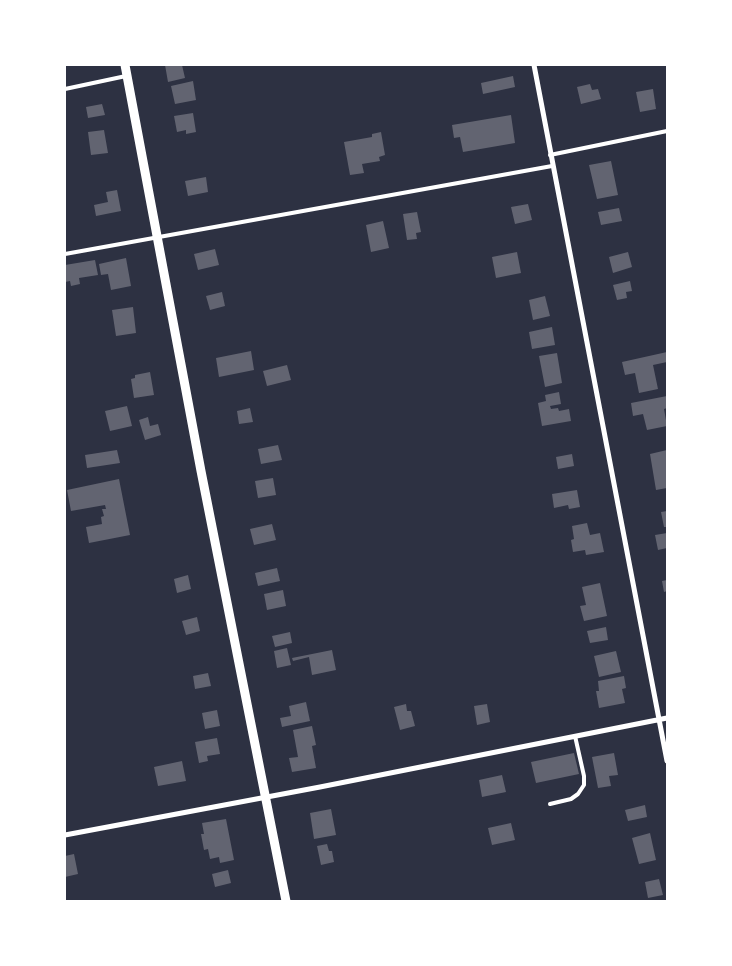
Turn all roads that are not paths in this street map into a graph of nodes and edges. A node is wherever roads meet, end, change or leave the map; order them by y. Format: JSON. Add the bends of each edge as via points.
{"nodes":[{"id":1,"x":125,"y":65,"type":"edge"},
{"id":2,"x":534,"y":65,"type":"edge"},
{"id":3,"x":127,"y":76,"type":"junction"},
{"id":4,"x":65,"y":89,"type":"edge"},
{"id":5,"x":667,"y":131,"type":"edge"},
{"id":6,"x":550,"y":155,"type":"junction"},
{"id":7,"x":552,"y":166,"type":"junction"},
{"id":8,"x":158,"y":236,"type":"junction"},
{"id":9,"x":65,"y":254,"type":"edge"},
{"id":10,"x":667,"y":718,"type":"edge"},
{"id":11,"x":659,"y":719,"type":"junction"},
{"id":12,"x":576,"y":736,"type":"junction"},
{"id":13,"x":667,"y":761,"type":"edge"},
{"id":14,"x":266,"y":797,"type":"junction"},
{"id":15,"x":550,"y":804,"type":"dead end"},
{"id":16,"x":65,"y":835,"type":"edge"},
{"id":17,"x":286,"y":901,"type":"edge"}],
"edges":[{"from":1,"to":3,"type":"street"},
{"from":2,"to":6,"type":"street"},
{"from":3,"to":4,"type":"lane"},
{"from":3,"to":8,"type":"street"},
{"from":5,"to":6,"type":"lane"},
{"from":6,"to":7,"type":"street"},
{"from":7,"to":8,"type":"lane"},
{"from":7,"to":11,"type":"street"},
{"from":8,"to":9,"type":"lane"},
{"from":8,"to":14,"type":"street"},
{"from":10,"to":11,"type":"street"},
{"from":11,"to":12,"type":"street"},
{"from":11,"to":13,"type":"street"},
{"from":12,"to":14,"type":"street"},
{"from":12,"to":15,"type":"lane","via":[[584,785],[571,799]]},
{"from":14,"to":16,"type":"street"},
{"from":14,"to":17,"type":"street"}]}
